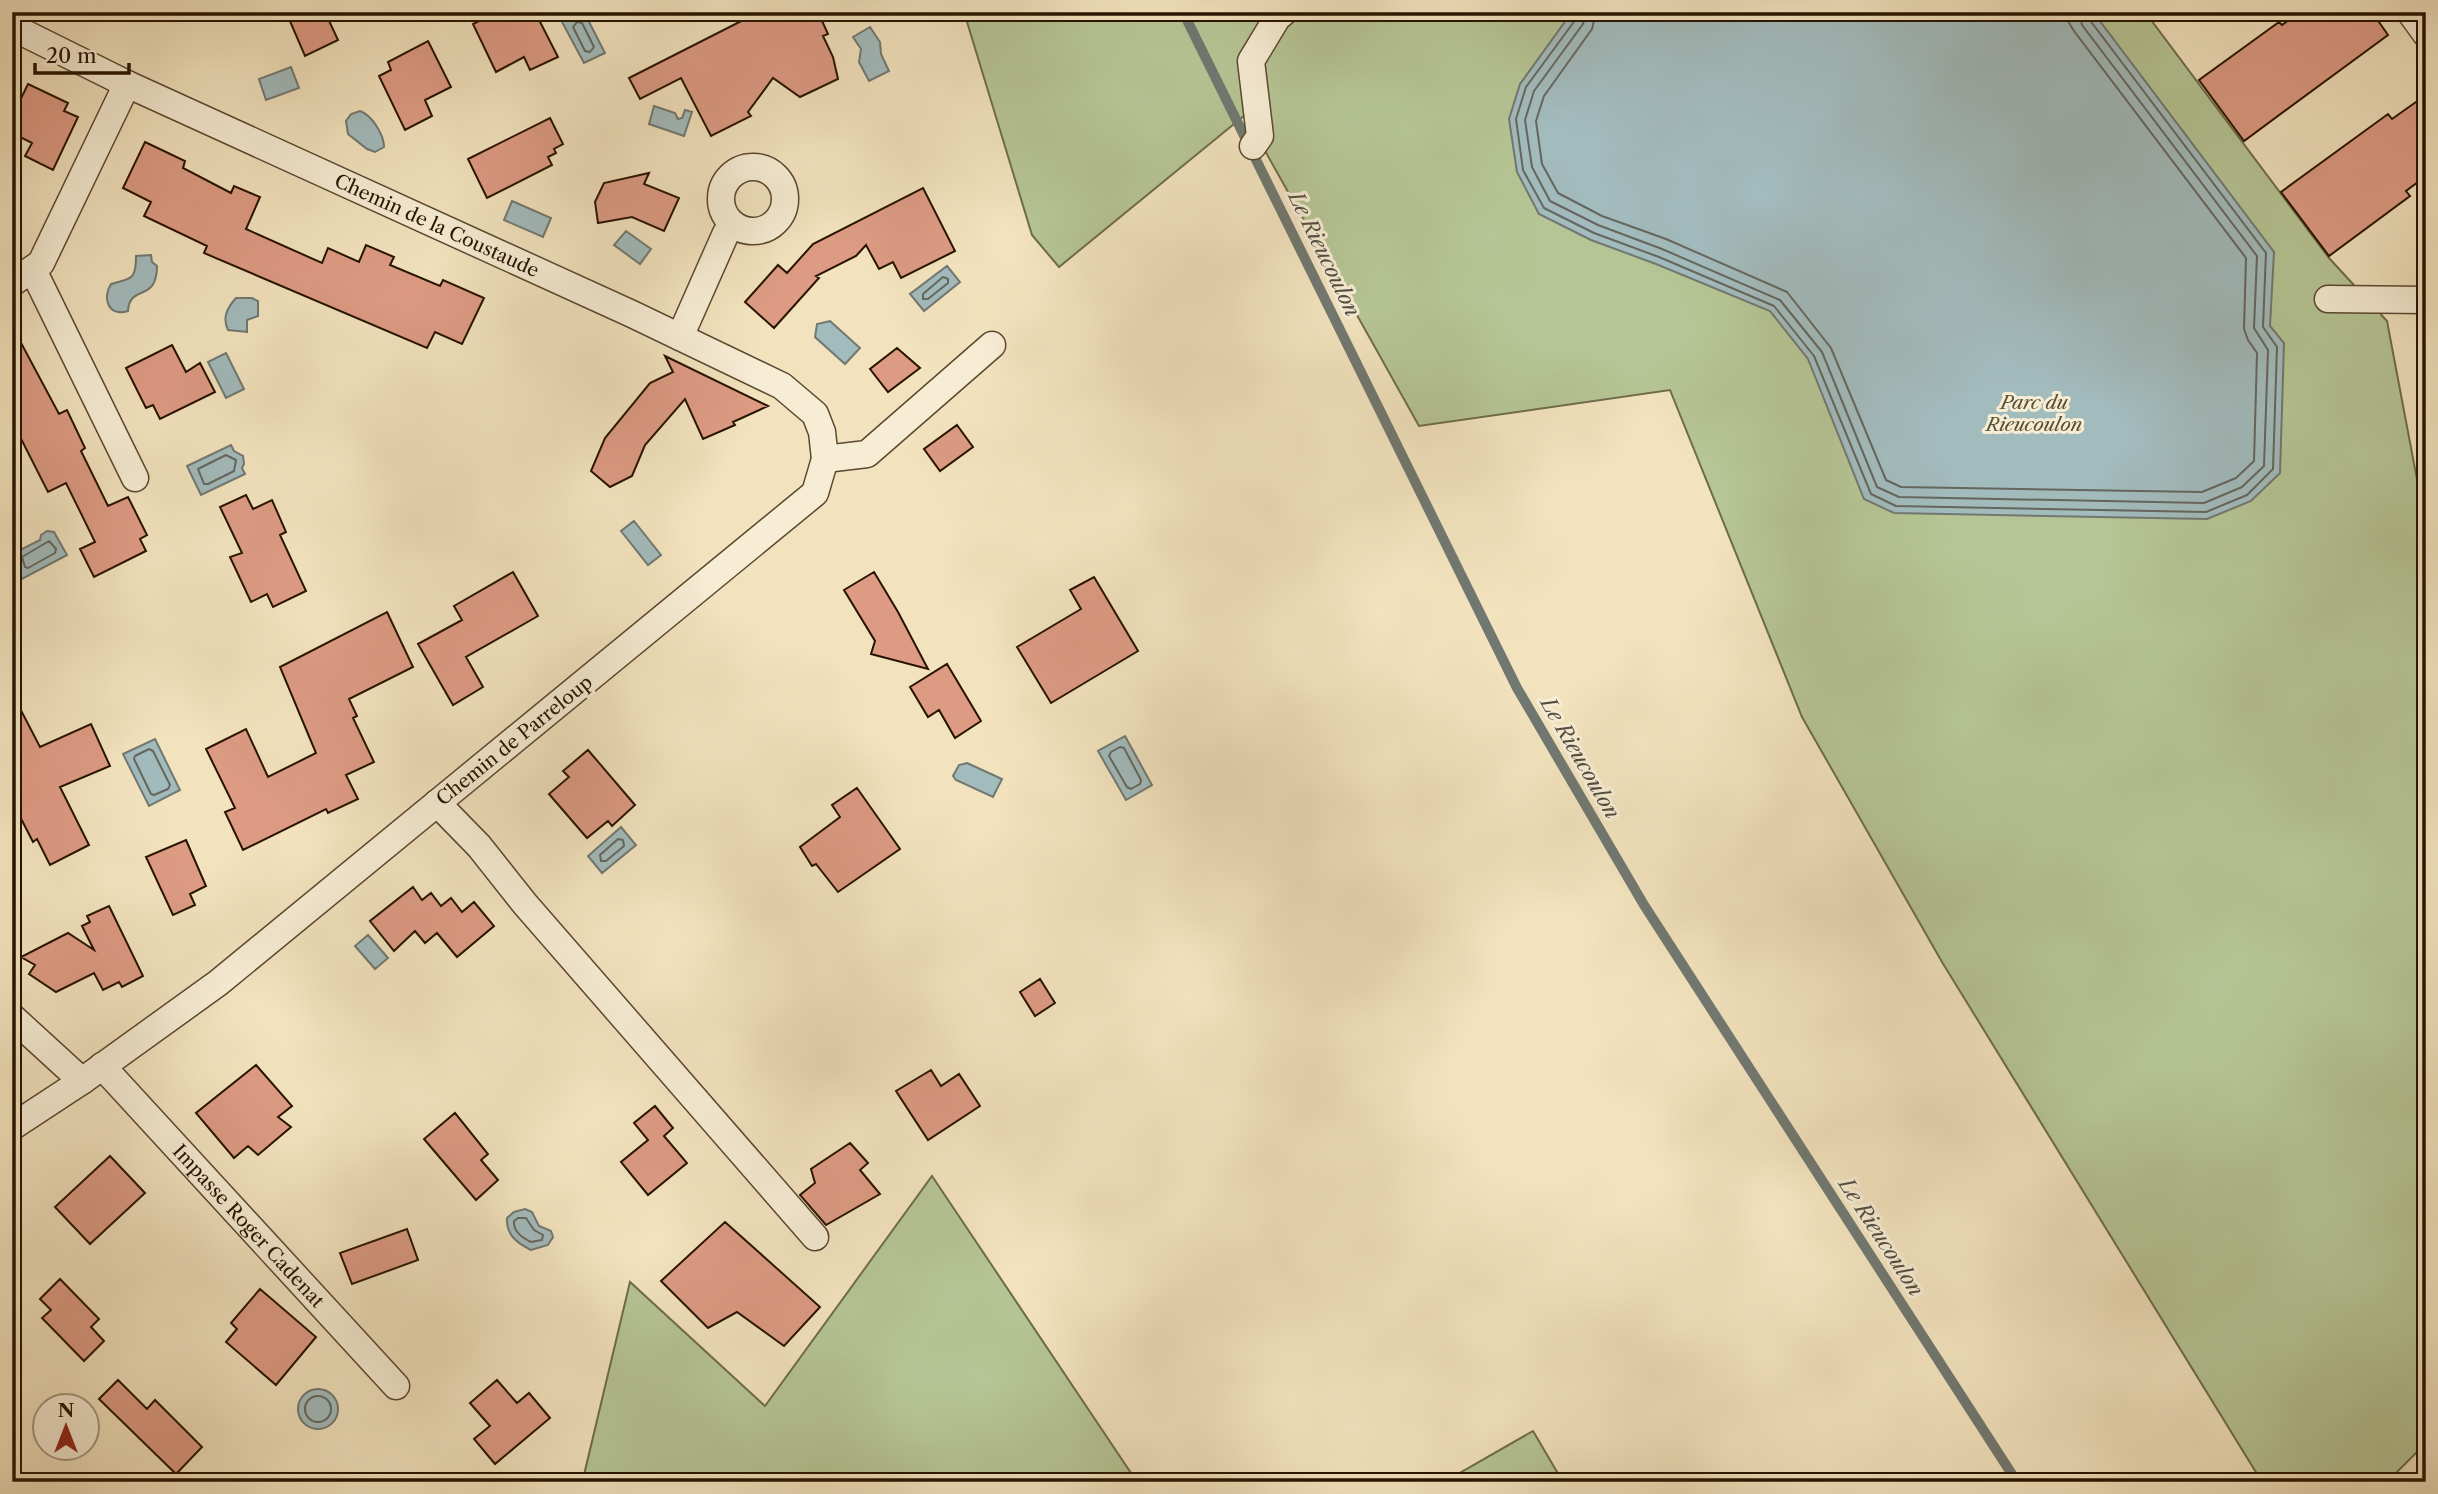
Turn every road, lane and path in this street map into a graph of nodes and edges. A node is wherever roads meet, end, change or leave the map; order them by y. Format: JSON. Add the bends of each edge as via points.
{"nodes":[{"id":1,"x":1284,"y":12,"type":"edge"},
{"id":2,"x":2410,"y":12,"type":"edge"},
{"id":3,"x":12,"y":27,"type":"edge"},
{"id":4,"x":2426,"y":34,"type":"edge"},
{"id":5,"x":127,"y":84,"type":"junction"},
{"id":6,"x":1257,"y":141,"type":"dead end"},
{"id":7,"x":734,"y":226,"type":"dead end"},
{"id":8,"x":22,"y":276,"type":"edge"},
{"id":9,"x":2328,"y":299,"type":"dead end"},
{"id":10,"x":2426,"y":300,"type":"edge"},
{"id":11,"x":680,"y":337,"type":"junction"},
{"id":12,"x":992,"y":345,"type":"dead end"},
{"id":13,"x":825,"y":458,"type":"junction"},
{"id":14,"x":135,"y":478,"type":"dead end"},
{"id":15,"x":437,"y":803,"type":"junction"},
{"id":16,"x":12,"y":1017,"type":"edge"},
{"id":17,"x":92,"y":1074,"type":"junction"},
{"id":18,"x":12,"y":1127,"type":"edge"},
{"id":19,"x":816,"y":1237,"type":"dead end"},
{"id":20,"x":396,"y":1385,"type":"dead end"}],
"edges":[{"from":1,"to":6,"type":"street","via":[[1251,61]]},
{"from":2,"to":4,"type":"street"},
{"from":3,"to":5,"type":"street","name":"Chemin de la Coustaude"},
{"from":5,"to":8,"type":"street","via":[[41,263]]},
{"from":5,"to":11,"type":"street","name":"Chemin de la Coustaude"},
{"from":7,"to":11,"type":"street","via":[[726,233]]},
{"from":8,"to":14,"type":"street"},
{"from":9,"to":10,"type":"street"},
{"from":11,"to":13,"type":"street","name":"Chemin de la Coustaude","via":[[782,386],[815,414]]},
{"from":12,"to":13,"type":"street","via":[[867,454]]},
{"from":13,"to":15,"type":"street","name":"Chemin de Parreloup","via":[[815,492]]},
{"from":15,"to":17,"type":"street","name":"Chemin de Parreloup","via":[[218,983]]},
{"from":15,"to":19,"type":"street"},
{"from":16,"to":17,"type":"street","name":"Impasse Roger Cadenat"},
{"from":17,"to":18,"type":"street","name":"Chemin de Parreloup"},
{"from":17,"to":20,"type":"street","name":"Impasse Roger Cadenat"}]}
